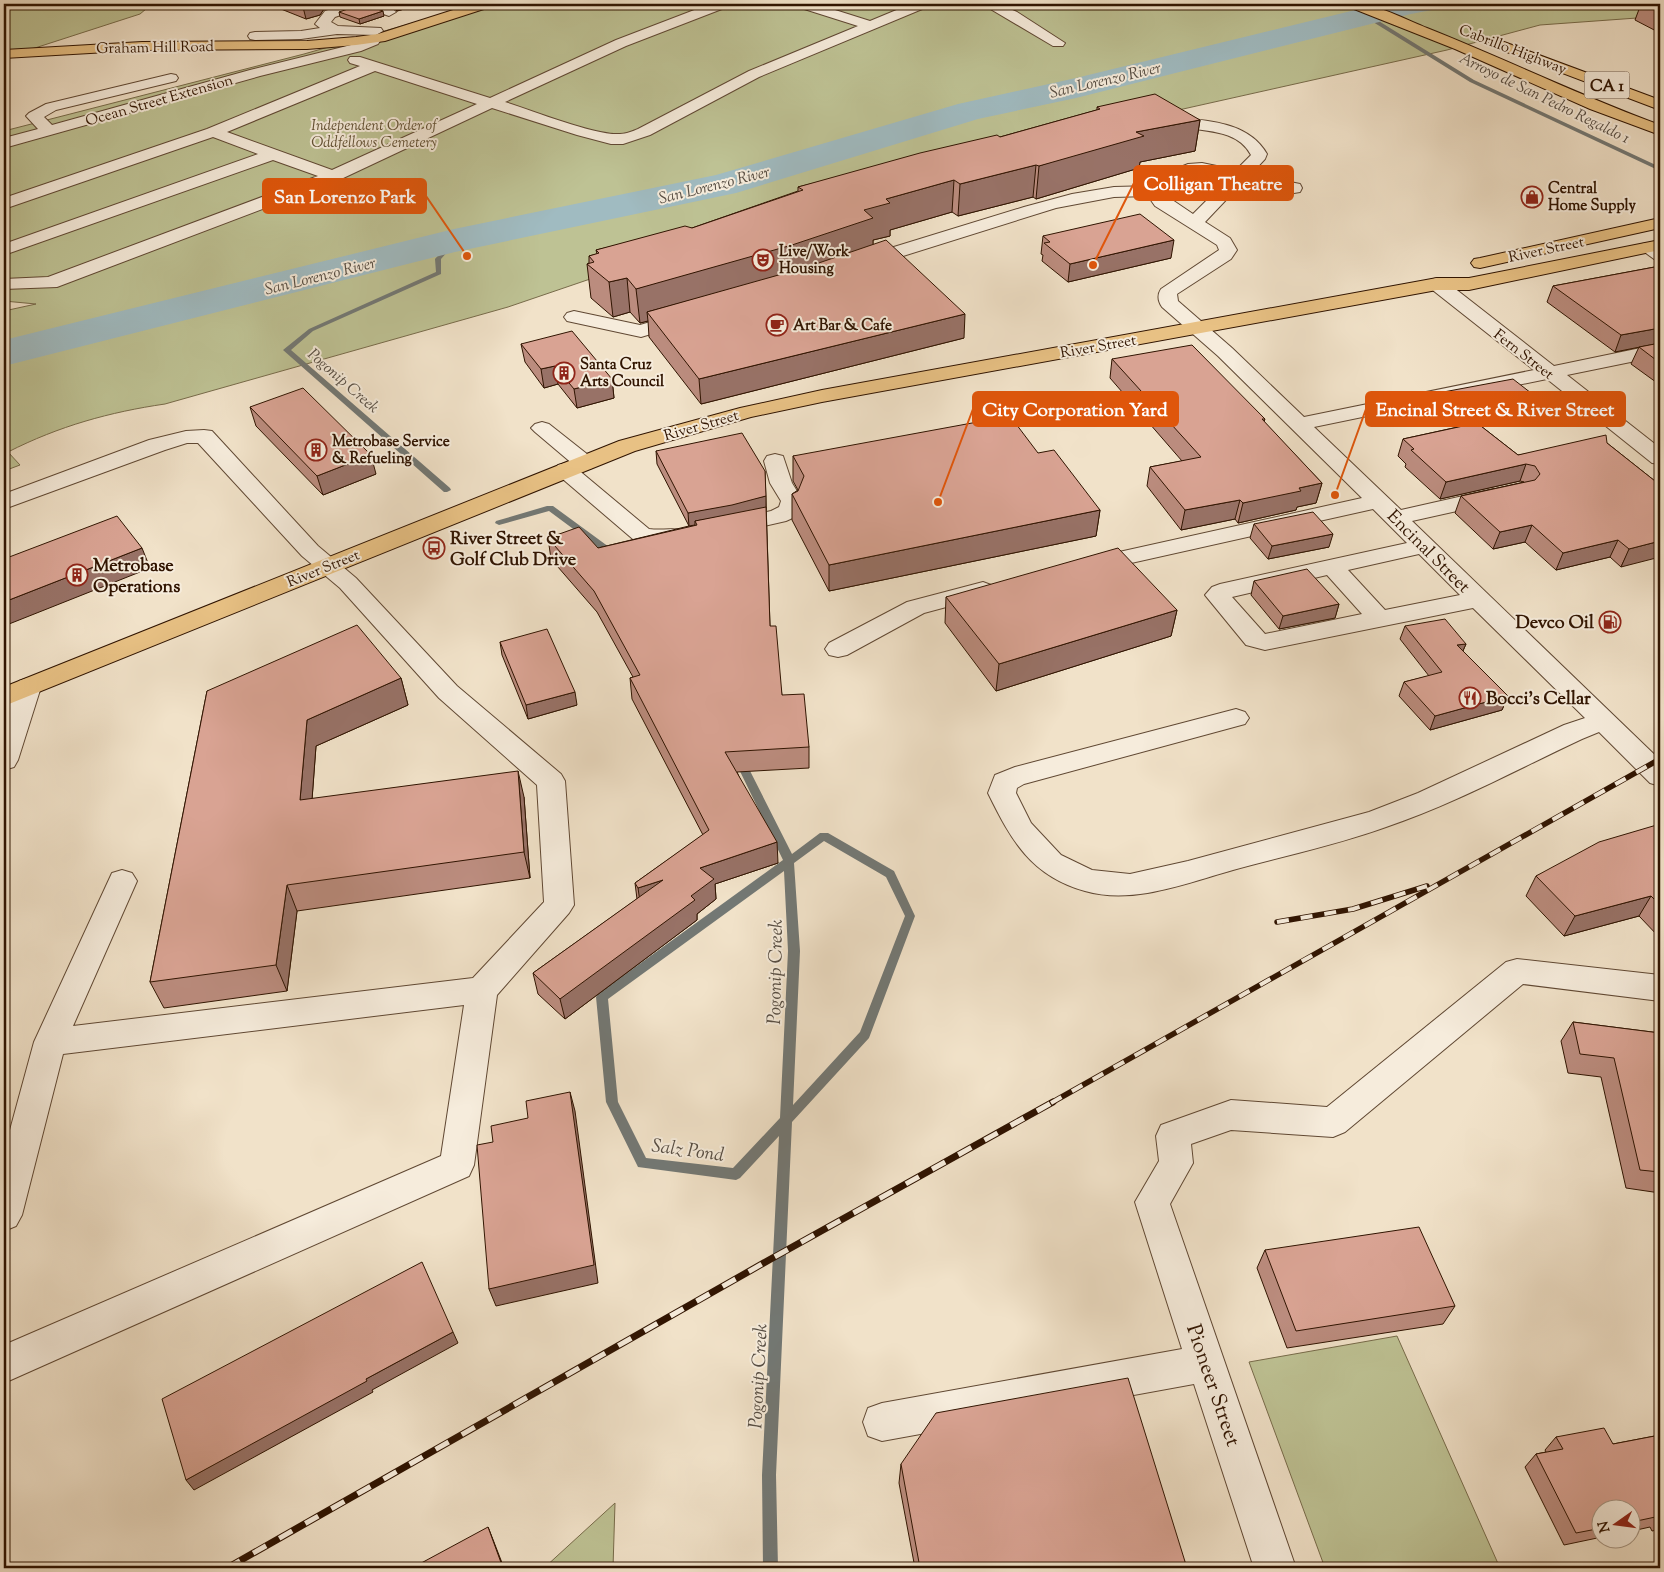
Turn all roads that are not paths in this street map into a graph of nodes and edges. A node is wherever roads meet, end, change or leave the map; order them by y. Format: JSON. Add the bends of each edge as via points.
{"nodes":[{"id":1,"x":359,"y":4,"type":"edge"},
{"id":2,"x":369,"y":4,"type":"edge"},
{"id":3,"x":485,"y":4,"type":"edge"},
{"id":4,"x":722,"y":4,"type":"edge"},
{"id":5,"x":803,"y":4,"type":"edge"},
{"id":6,"x":922,"y":4,"type":"edge"},
{"id":7,"x":989,"y":4,"type":"edge"},
{"id":8,"x":1354,"y":4,"type":"edge"},
{"id":9,"x":389,"y":12,"type":"dead end"},
{"id":10,"x":870,"y":26,"type":"junction"},
{"id":11,"x":378,"y":34,"type":"junction"},
{"id":12,"x":255,"y":36,"type":"dead end"},
{"id":13,"x":335,"y":36,"type":"junction"},
{"id":14,"x":1483,"y":38,"type":"dead end"},
{"id":15,"x":1058,"y":43,"type":"dead end"},
{"id":16,"x":307,"y":45,"type":"junction"},
{"id":17,"x":224,"y":46,"type":"junction"},
{"id":18,"x":4,"y":54,"type":"edge"},
{"id":19,"x":258,"y":56,"type":"junction"},
{"id":20,"x":355,"y":60,"type":"dead end"},
{"id":21,"x":239,"y":61,"type":"dead end"},
{"id":22,"x":287,"y":64,"type":"junction"},
{"id":23,"x":374,"y":66,"type":"junction"},
{"id":24,"x":183,"y":75,"type":"dead end"},
{"id":25,"x":491,"y":103,"type":"junction"},
{"id":26,"x":1660,"y":105,"type":"edge"},
{"id":27,"x":1183,"y":123,"type":"edge"},
{"id":28,"x":1660,"y":130,"type":"edge"},
{"id":29,"x":48,"y":131,"type":"junction"},
{"id":30,"x":213,"y":132,"type":"junction"},
{"id":31,"x":4,"y":143,"type":"edge"},
{"id":32,"x":274,"y":154,"type":"junction"},
{"id":33,"x":333,"y":176,"type":"junction"},
{"id":34,"x":1241,"y":176,"type":"junction"},
{"id":35,"x":1294,"y":188,"type":"dead end"},
{"id":36,"x":1157,"y":191,"type":"junction"},
{"id":37,"x":4,"y":204,"type":"edge"},
{"id":38,"x":1194,"y":223,"type":"junction"},
{"id":39,"x":1660,"y":223,"type":"edge"},
{"id":40,"x":1656,"y":249,"type":"edge"},
{"id":41,"x":4,"y":250,"type":"edge"},
{"id":42,"x":844,"y":270,"type":"edge"},
{"id":43,"x":4,"y":284,"type":"edge"},
{"id":44,"x":1437,"y":284,"type":"junction"},
{"id":45,"x":697,"y":315,"type":"edge"},
{"id":46,"x":574,"y":317,"type":"dead end"},
{"id":47,"x":1196,"y":328,"type":"junction"},
{"id":48,"x":1660,"y":350,"type":"edge"},
{"id":49,"x":1549,"y":373,"type":"junction"},
{"id":50,"x":1300,"y":424,"type":"junction"},
{"id":51,"x":542,"y":428,"type":"dead end"},
{"id":52,"x":1660,"y":458,"type":"edge"},
{"id":53,"x":775,"y":461,"type":"dead end"},
{"id":54,"x":575,"y":466,"type":"junction"},
{"id":55,"x":1511,"y":492,"type":"edge"},
{"id":56,"x":1378,"y":501,"type":"junction"},
{"id":57,"x":4,"y":502,"type":"edge"},
{"id":58,"x":1396,"y":518,"type":"junction"},
{"id":59,"x":1425,"y":546,"type":"junction"},
{"id":60,"x":327,"y":567,"type":"junction"},
{"id":61,"x":1332,"y":568,"type":"junction"},
{"id":62,"x":1071,"y":570,"type":"edge"},
{"id":63,"x":1004,"y":586,"type":"edge"},
{"id":64,"x":1478,"y":599,"type":"junction"},
{"id":65,"x":1380,"y":619,"type":"junction"},
{"id":66,"x":838,"y":649,"type":"dead end"},
{"id":67,"x":28,"y":687,"type":"junction"},
{"id":68,"x":4,"y":697,"type":"edge"},
{"id":69,"x":1236,"y":718,"type":"dead end"},
{"id":70,"x":1604,"y":721,"type":"junction"},
{"id":71,"x":4,"y":760,"type":"edge"},
{"id":72,"x":1660,"y":776,"type":"edge"},
{"id":73,"x":122,"y":880,"type":"dead end"},
{"id":74,"x":1660,"y":988,"type":"edge"},
{"id":75,"x":482,"y":990,"type":"junction"},
{"id":76,"x":50,"y":1042,"type":"junction"},
{"id":77,"x":4,"y":1215,"type":"edge"},
{"id":78,"x":1206,"y":1363,"type":"junction"},
{"id":79,"x":4,"y":1364,"type":"edge"},
{"id":80,"x":882,"y":1422,"type":"dead end"},
{"id":81,"x":1276,"y":1568,"type":"edge"}],
"edges":[{"from":1,"to":13,"type":"street","via":[[330,14],[322,24]]},
{"from":2,"to":9,"type":"street"},
{"from":3,"to":11,"type":"main road","name":"Graham Hill Road"},
{"from":4,"to":25,"type":"street","via":[[621,43]]},
{"from":5,"to":10,"type":"street"},
{"from":6,"to":10,"type":"street"},
{"from":7,"to":15,"type":"street"},
{"from":8,"to":28,"type":"main road","name":"Cabrillo Highway","number":"CA 1","via":[[1460,46],[1578,99]]},
{"from":10,"to":25,"type":"street","via":[[754,74],[644,132],[623,139],[583,132]]},
{"from":11,"to":13,"type":"main road","name":"Graham Hill Road"},
{"from":11,"to":22,"type":"street","via":[[356,48]]},
{"from":12,"to":13,"type":"street"},
{"from":13,"to":16,"type":"main road","name":"Graham Hill Road"},
{"from":14,"to":26,"type":"main road","name":"Cabrillo Highway","number":"CA 1"},
{"from":16,"to":17,"type":"main road","name":"Graham Hill Road"},
{"from":16,"to":22,"type":"street","name":"Ocean Street Extension"},
{"from":17,"to":18,"type":"main road","name":"Graham Hill Road","via":[[142,46]]},
{"from":17,"to":19,"type":"main road"},
{"from":19,"to":21,"type":"street"},
{"from":19,"to":22,"type":"main road"},
{"from":20,"to":23,"type":"street"},
{"from":22,"to":29,"type":"street","name":"Ocean Street Extension"},
{"from":23,"to":25,"type":"street"},
{"from":23,"to":30,"type":"street"},
{"from":24,"to":29,"type":"street","via":[[51,107],[34,116]]},
{"from":25,"to":33,"type":"street"},
{"from":27,"to":34,"type":"street","via":[[1227,129],[1258,151],[1259,156]]},
{"from":29,"to":31,"type":"street","name":"Ocean Street Extension"},
{"from":30,"to":32,"type":"street"},
{"from":30,"to":37,"type":"street"},
{"from":32,"to":33,"type":"street"},
{"from":32,"to":41,"type":"street"},
{"from":33,"to":43,"type":"street","via":[[50,283]]},
{"from":34,"to":35,"type":"street"},
{"from":34,"to":36,"type":"street","via":[[1190,168],[1181,170]]},
{"from":34,"to":38,"type":"street"},
{"from":36,"to":38,"type":"street","via":[[1156,196],[1161,202]]},
{"from":36,"to":42,"type":"street","via":[[1138,190],[1054,203]]},
{"from":38,"to":47,"type":"street","name":"Encinal Street","via":[[1224,242],[1228,250],[1225,256],[1168,294],[1169,303]]},
{"from":39,"to":44,"type":"main road","name":"River Street","via":[[1453,269]]},
{"from":40,"to":44,"type":"main road","name":"River Street","via":[[1469,284]]},
{"from":44,"to":47,"type":"main road","name":"River Street"},
{"from":44,"to":49,"type":"street","name":"Fern Street"},
{"from":45,"to":46,"type":"street","via":[[641,331]]},
{"from":47,"to":50,"type":"street","name":"Encinal Street"},
{"from":47,"to":54,"type":"main road","name":"River Street","via":[[747,412],[627,446]]},
{"from":48,"to":49,"type":"street"},
{"from":49,"to":50,"type":"street"},
{"from":49,"to":52,"type":"street","name":"Fern Street"},
{"from":50,"to":56,"type":"street","name":"Encinal Street"},
{"from":51,"to":54,"type":"street"},
{"from":53,"to":54,"type":"street","via":[[781,483],[792,501],[789,511],[748,524],[661,538],[642,535]]},
{"from":54,"to":60,"type":"main road","name":"River Street"},
{"from":55,"to":58,"type":"street"},
{"from":56,"to":58,"type":"street","name":"Encinal Street"},
{"from":56,"to":62,"type":"street"},
{"from":57,"to":60,"type":"street","via":[[157,445],[204,436]]},
{"from":58,"to":59,"type":"street","name":"Encinal Street"},
{"from":59,"to":61,"type":"street"},
{"from":59,"to":64,"type":"street","name":"Encinal Street"},
{"from":60,"to":67,"type":"main road","name":"River Street"},
{"from":60,"to":75,"type":"street","via":[[348,583],[448,692],[551,781],[559,905]]},
{"from":61,"to":65,"type":"street"},
{"from":61,"to":65,"type":"street","via":[[1217,595],[1259,641]]},
{"from":63,"to":66,"type":"street","via":[[916,607]]},
{"from":64,"to":65,"type":"street"},
{"from":64,"to":70,"type":"street","name":"Encinal Street"},
{"from":67,"to":68,"type":"main road","name":"River Street"},
{"from":67,"to":71,"type":"street"},
{"from":69,"to":70,"type":"street","via":[[1015,777],[1005,782],[1002,793],[1020,829],[1051,863],[1088,881],[1130,885],[1376,820]]},
{"from":70,"to":72,"type":"street","name":"Encinal Street"},
{"from":73,"to":76,"type":"street"},
{"from":74,"to":78,"type":"street","name":"Pioneer Street","via":[[1517,971],[1333,1122],[1231,1115],[1173,1136],[1176,1163],[1152,1202]]},
{"from":75,"to":76,"type":"street"},
{"from":75,"to":79,"type":"street","via":[[458,1165]]},
{"from":76,"to":77,"type":"street"},
{"from":78,"to":80,"type":"street"},
{"from":78,"to":81,"type":"street","name":"Pioneer Street"}]}
